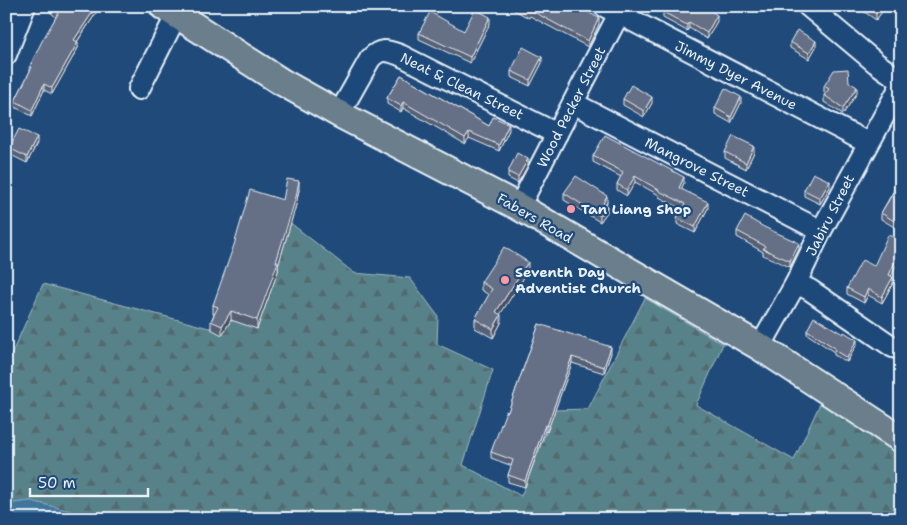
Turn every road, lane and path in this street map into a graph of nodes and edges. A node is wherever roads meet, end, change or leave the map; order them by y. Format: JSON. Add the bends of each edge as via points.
{"nodes":[{"id":1,"x":25,"y":6,"type":"edge"},
{"id":2,"x":808,"y":6,"type":"edge"},
{"id":3,"x":174,"y":9,"type":"edge"},
{"id":4,"x":615,"y":9,"type":"edge"},
{"id":5,"x":6,"y":55,"type":"edge"},
{"id":6,"x":901,"y":83,"type":"edge"},
{"id":7,"x":139,"y":89,"type":"dead end"},
{"id":8,"x":573,"y":103,"type":"junction"},
{"id":9,"x":339,"y":114,"type":"junction"},
{"id":10,"x":557,"y":134,"type":"junction"},
{"id":11,"x":868,"y":143,"type":"junction"},
{"id":12,"x":519,"y":207,"type":"junction"},
{"id":13,"x":821,"y":231,"type":"junction"},
{"id":14,"x":796,"y":283,"type":"junction"},
{"id":15,"x":760,"y":347,"type":"junction"},
{"id":16,"x":901,"y":349,"type":"edge"},
{"id":17,"x":901,"y":439,"type":"edge"}],
"edges":[{"from":1,"to":5,"type":"street"},
{"from":2,"to":6,"type":"street"},
{"from":3,"to":7,"type":"street"},
{"from":3,"to":9,"type":"main road","name":"Fabers Road","via":[[280,81]]},
{"from":4,"to":8,"type":"street","name":"Wood Pecker Street"},
{"from":4,"to":11,"type":"street","name":"Jimmy Dyer Avenue"},
{"from":6,"to":11,"type":"street","name":"Jabiru Street"},
{"from":8,"to":10,"type":"street","name":"Wood Pecker Street"},
{"from":8,"to":13,"type":"street","name":"Mangrove Street"},
{"from":9,"to":10,"type":"street","name":"Neat & Clean Street","via":[[370,58],[376,52],[384,51],[400,55]]},
{"from":9,"to":12,"type":"main road","name":"Fabers Road"},
{"from":10,"to":12,"type":"street","name":"Wood Pecker Street"},
{"from":11,"to":13,"type":"street","name":"Jabiru Street"},
{"from":12,"to":15,"type":"main road","name":"Fabers Road"},
{"from":13,"to":14,"type":"street","name":"Jabiru Street"},
{"from":14,"to":15,"type":"street","name":"Jabiru Street"},
{"from":14,"to":16,"type":"street","via":[[893,348]]},
{"from":15,"to":17,"type":"main road","name":"Fabers Road"}]}
